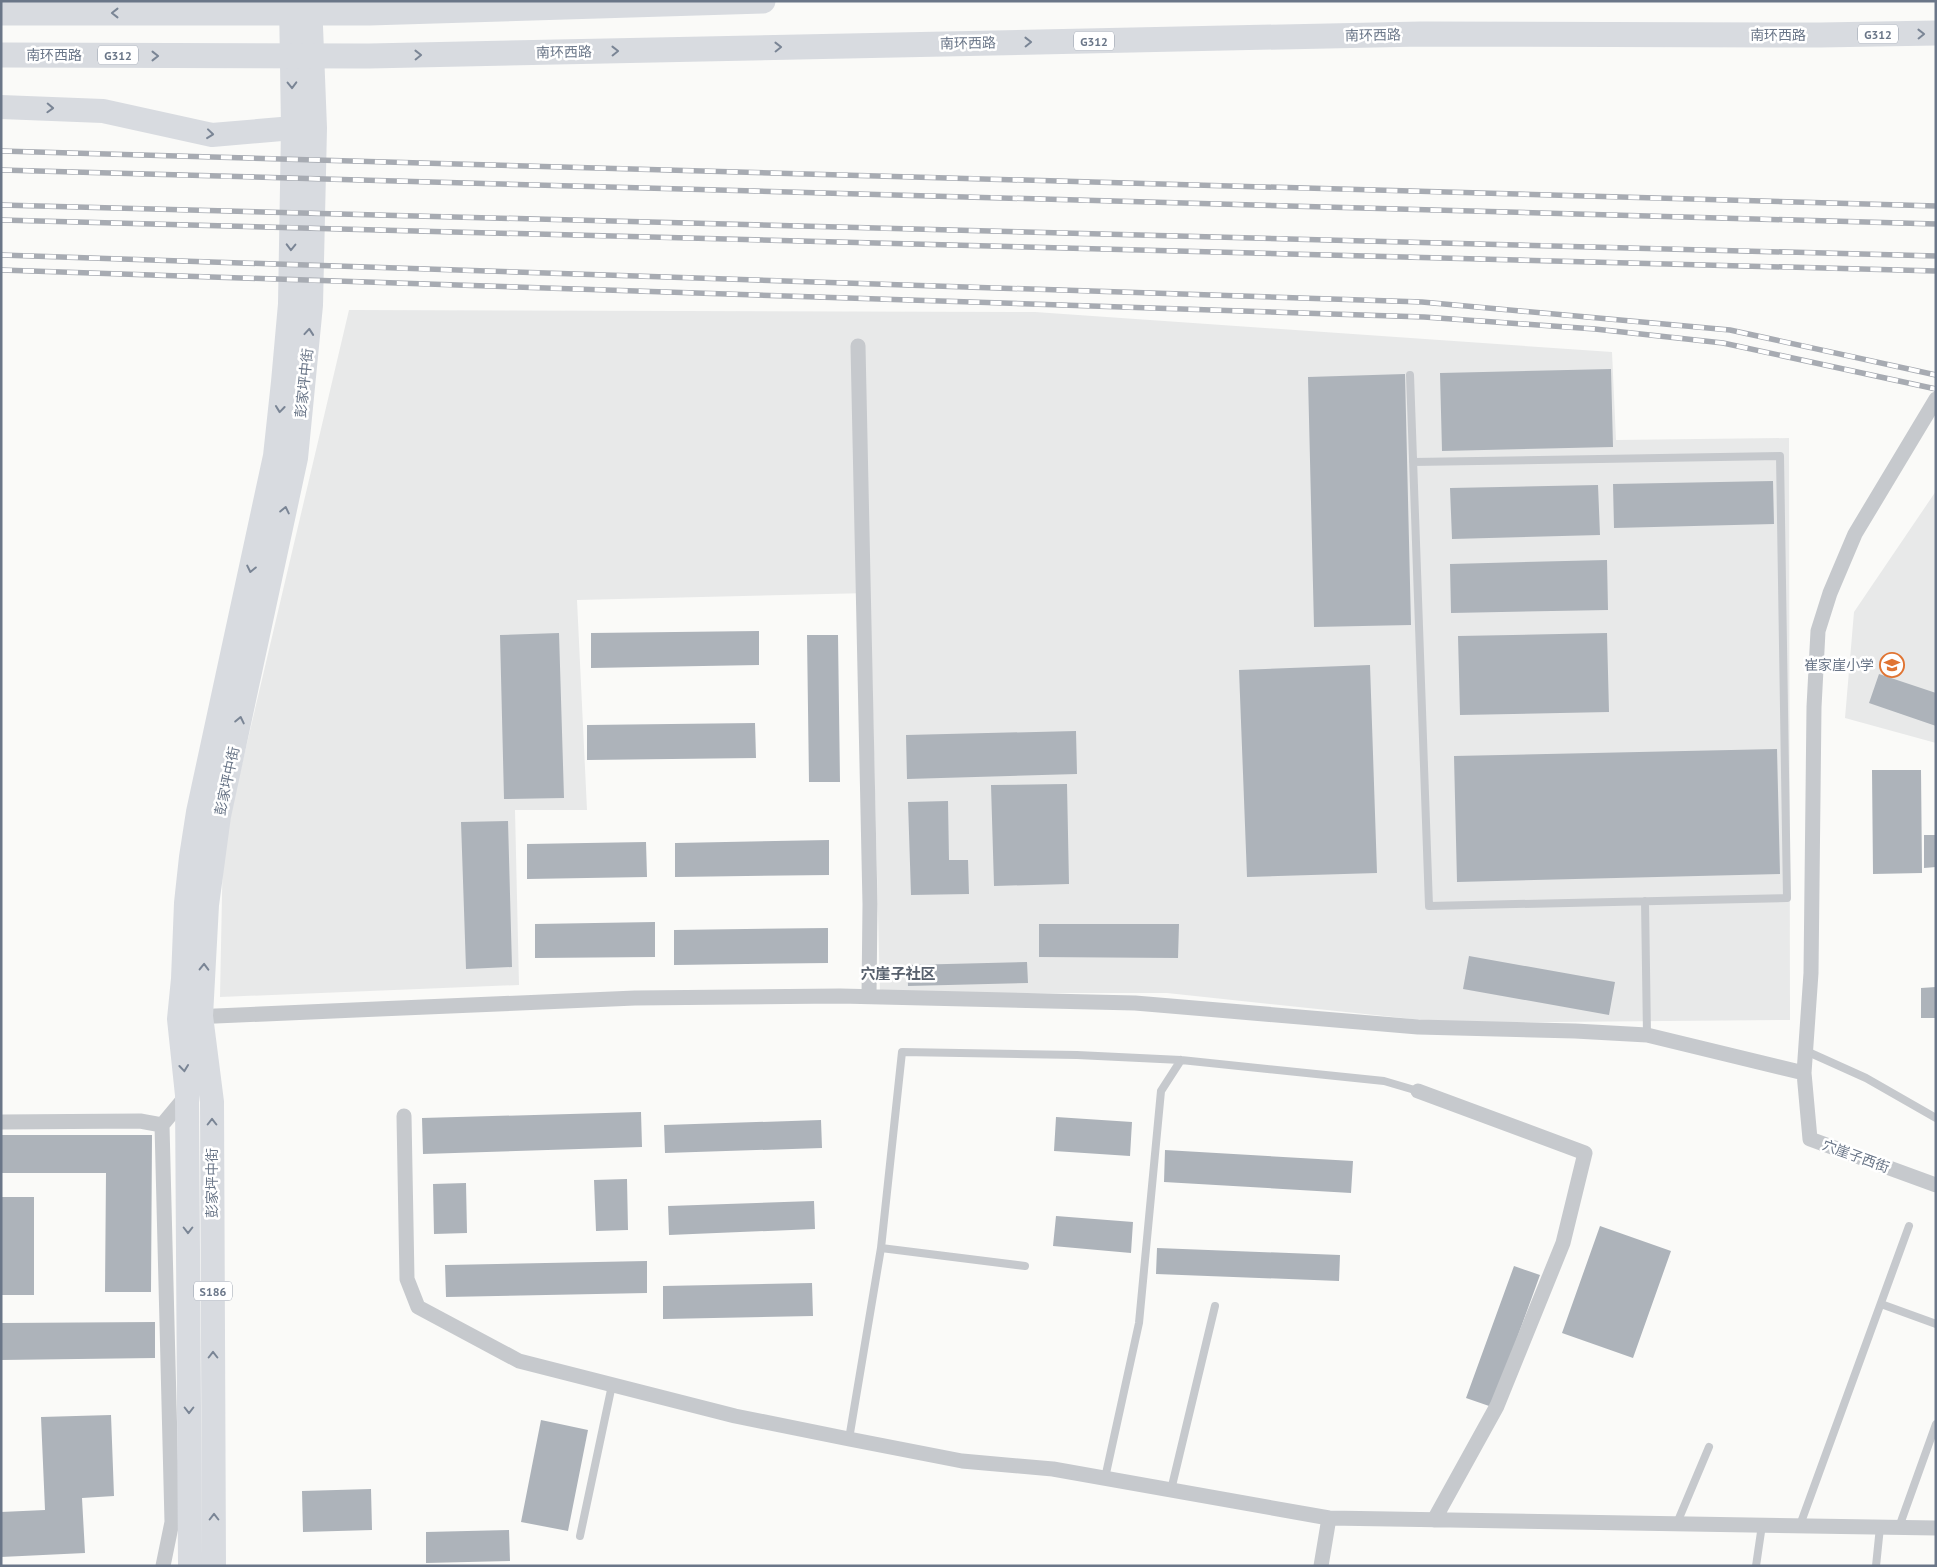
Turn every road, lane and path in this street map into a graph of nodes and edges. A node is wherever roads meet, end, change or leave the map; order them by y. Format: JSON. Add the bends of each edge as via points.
{"nodes":[{"id":1,"x":291,"y":1,"type":"edge"},
{"id":2,"x":310,"y":1,"type":"edge"},
{"id":3,"x":763,"y":1,"type":"edge"},
{"id":4,"x":1,"y":13,"type":"edge"},
{"id":5,"x":1936,"y":34,"type":"edge"},
{"id":6,"x":1,"y":55,"type":"edge"},
{"id":7,"x":1,"y":107,"type":"edge"},
{"id":8,"x":304,"y":128,"type":"junction"},
{"id":9,"x":858,"y":346,"type":"dead end"},
{"id":10,"x":1410,"y":375,"type":"dead end"},
{"id":11,"x":1936,"y":399,"type":"edge"},
{"id":12,"x":1413,"y":462,"type":"junction"},
{"id":13,"x":1645,"y":901,"type":"junction"},
{"id":14,"x":869,"y":996,"type":"junction"},
{"id":15,"x":190,"y":1018,"type":"junction"},
{"id":16,"x":1647,"y":1035,"type":"junction"},
{"id":17,"x":1806,"y":1051,"type":"junction"},
{"id":18,"x":1181,"y":1060,"type":"junction"},
{"id":19,"x":1804,"y":1074,"type":"junction"},
{"id":20,"x":1418,"y":1091,"type":"joint"},
{"id":21,"x":187,"y":1095,"type":"junction"},
{"id":22,"x":404,"y":1116,"type":"dead end"},
{"id":23,"x":1936,"y":1118,"type":"edge"},
{"id":24,"x":1,"y":1122,"type":"edge"},
{"id":25,"x":162,"y":1125,"type":"junction"},
{"id":26,"x":1936,"y":1185,"type":"edge"},
{"id":27,"x":1909,"y":1226,"type":"dead end"},
{"id":28,"x":881,"y":1248,"type":"junction"},
{"id":29,"x":1025,"y":1266,"type":"dead end"},
{"id":30,"x":1881,"y":1304,"type":"junction"},
{"id":31,"x":1215,"y":1306,"type":"dead end"},
{"id":32,"x":1936,"y":1324,"type":"edge"},
{"id":33,"x":612,"y":1385,"type":"junction"},
{"id":34,"x":1936,"y":1424,"type":"edge"},
{"id":35,"x":849,"y":1439,"type":"junction"},
{"id":36,"x":1709,"y":1447,"type":"dead end"},
{"id":37,"x":1104,"y":1478,"type":"junction"},
{"id":38,"x":1171,"y":1490,"type":"junction"},
{"id":39,"x":1329,"y":1518,"type":"junction"},
{"id":40,"x":1434,"y":1520,"type":"junction"},
{"id":41,"x":1677,"y":1523,"type":"junction"},
{"id":42,"x":1762,"y":1524,"type":"junction"},
{"id":43,"x":1800,"y":1525,"type":"junction"},
{"id":44,"x":1880,"y":1527,"type":"junction"},
{"id":45,"x":1899,"y":1527,"type":"junction"},
{"id":46,"x":1936,"y":1528,"type":"edge"},
{"id":47,"x":580,"y":1536,"type":"dead end"},
{"id":48,"x":162,"y":1566,"type":"edge"},
{"id":49,"x":190,"y":1566,"type":"edge"},
{"id":50,"x":214,"y":1566,"type":"edge"},
{"id":51,"x":1321,"y":1566,"type":"edge"},
{"id":52,"x":1756,"y":1566,"type":"edge"},
{"id":53,"x":1876,"y":1566,"type":"edge"}],
"edges":[{"from":1,"to":8,"type":"main road","name":"彭家坪中街","one_way":true},
{"from":2,"to":8,"type":"main road","name":"彭家坪中街"},
{"from":3,"to":4,"type":"highway","one_way":true,"via":[[368,13]]},
{"from":6,"to":5,"type":"highway","name":"南环西路","number":"G312","one_way":true,"via":[[369,56],[1411,34]]},
{"from":7,"to":8,"type":"main road","one_way":true,"via":[[103,111],[212,135]]},
{"from":8,"to":15,"type":"main road","name":"彭家坪中街","via":[[275,456],[198,812],[186,903],[183,979]]},
{"from":9,"to":14,"type":"street","via":[[870,894]]},
{"from":10,"to":12,"type":"lane"},
{"from":11,"to":17,"type":"street","via":[[1855,534],[1818,631],[1811,972]]},
{"from":12,"to":13,"type":"lane","via":[[1429,906]]},
{"from":12,"to":13,"type":"lane","via":[[1780,456],[1787,898]]},
{"from":13,"to":16,"type":"lane"},
{"from":14,"to":15,"type":"street","via":[[635,998]]},
{"from":14,"to":16,"type":"street","via":[[1135,1002],[1418,1027]]},
{"from":15,"to":21,"type":"main road","name":"彭家坪中街","number":"S186","one_way":true},
{"from":50,"to":15,"type":"main road","name":"彭家坪中街","number":"S186","one_way":true,"via":[[212,1102]]},
{"from":16,"to":19,"type":"street"},
{"from":17,"to":19,"type":"street"},
{"from":17,"to":23,"type":"lane","via":[[1866,1078]]},
{"from":18,"to":20,"type":"lane","via":[[1384,1081]]},
{"from":18,"to":28,"type":"lane","via":[[902,1052]]},
{"from":18,"to":37,"type":"lane","via":[[1161,1091],[1139,1323]]},
{"from":19,"to":26,"type":"street","name":"穴崖子西街","via":[[1810,1139]]},
{"from":20,"to":40,"type":"street","via":[[1585,1153],[1563,1243],[1497,1406]]},
{"from":21,"to":25,"type":"street"},
{"from":21,"to":49,"type":"main road","name":"彭家坪中街","number":"S186","one_way":true},
{"from":22,"to":33,"type":"street","via":[[407,1279],[418,1306],[519,1361]]},
{"from":24,"to":25,"type":"street","via":[[140,1121]]},
{"from":25,"to":48,"type":"street","via":[[172,1522]]},
{"from":27,"to":30,"type":"lane"},
{"from":28,"to":29,"type":"lane"},
{"from":28,"to":35,"type":"lane"},
{"from":30,"to":32,"type":"lane"},
{"from":30,"to":43,"type":"lane"},
{"from":31,"to":38,"type":"lane"},
{"from":33,"to":35,"type":"street","via":[[735,1416]]},
{"from":33,"to":47,"type":"lane"},
{"from":34,"to":45,"type":"lane"},
{"from":35,"to":37,"type":"street","via":[[962,1461],[1053,1469]]},
{"from":36,"to":41,"type":"lane"},
{"from":37,"to":38,"type":"street"},
{"from":38,"to":39,"type":"street"},
{"from":39,"to":40,"type":"street"},
{"from":39,"to":51,"type":"street"},
{"from":40,"to":41,"type":"street"},
{"from":41,"to":42,"type":"street"},
{"from":42,"to":43,"type":"street"},
{"from":42,"to":52,"type":"lane"},
{"from":43,"to":44,"type":"street"},
{"from":44,"to":45,"type":"street"},
{"from":44,"to":53,"type":"lane"},
{"from":45,"to":46,"type":"street"}]}
